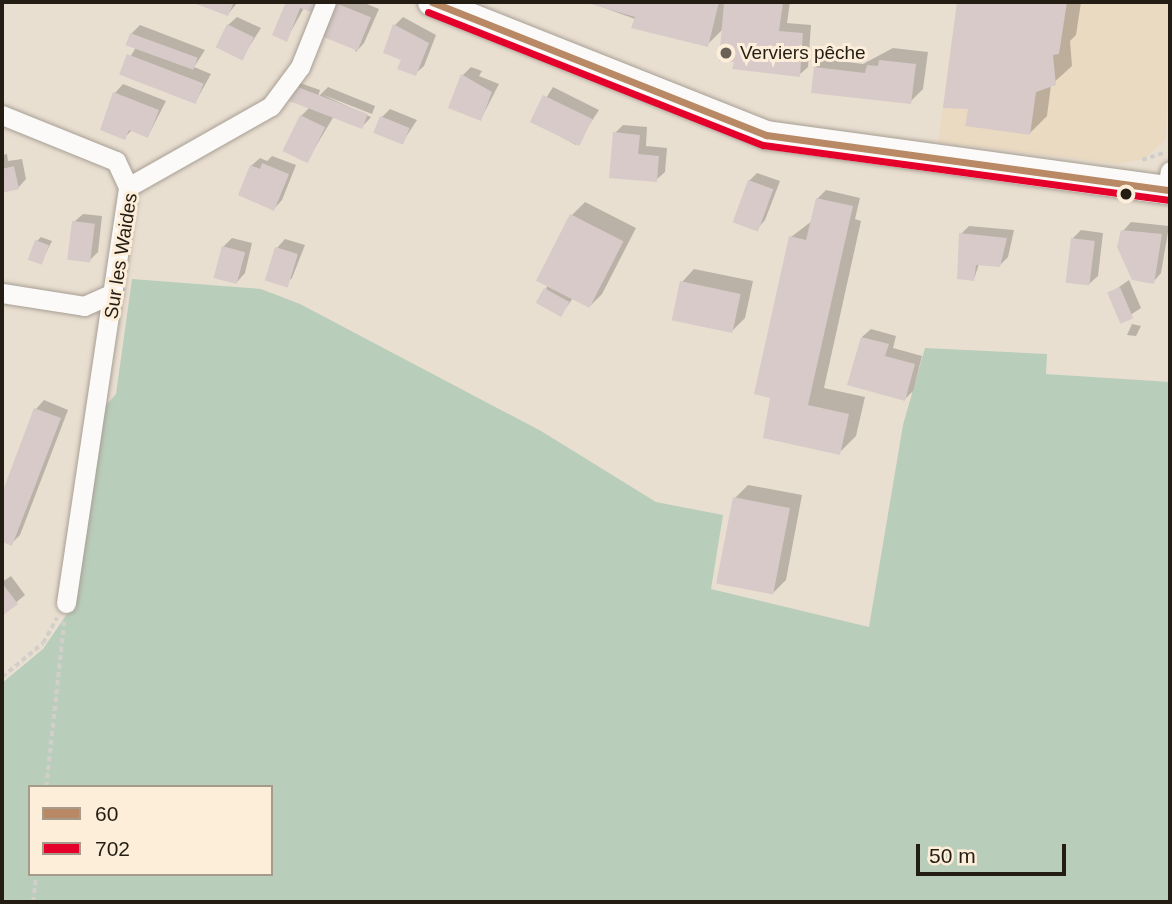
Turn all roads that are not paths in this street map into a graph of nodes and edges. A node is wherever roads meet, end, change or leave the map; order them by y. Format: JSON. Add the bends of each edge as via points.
{"nodes":[{"id":1,"x":326,"y":2,"type":"edge"},
{"id":2,"x":432,"y":2,"type":"edge"},
{"id":3,"x":2,"y":115,"type":"edge"},
{"id":4,"x":1169,"y":183,"type":"edge"},
{"id":5,"x":128,"y":187,"type":"junction"},
{"id":6,"x":2,"y":293,"type":"edge"},
{"id":7,"x":113,"y":293,"type":"junction"},
{"id":8,"x":66,"y":603,"type":"road end"}],
"edges":[{"from":1,"to":5,"type":"street","name":"Sur les Waides","via":[[300,67],[271,106]]},
{"from":2,"to":4,"type":"main road","via":[[766,135]]},
{"from":3,"to":5,"type":"street","via":[[116,161]]},
{"from":5,"to":7,"type":"street","name":"Sur les Waides"},
{"from":6,"to":7,"type":"street","via":[[84,306]]},
{"from":7,"to":8,"type":"street","name":"Sur les Waides"}]}
